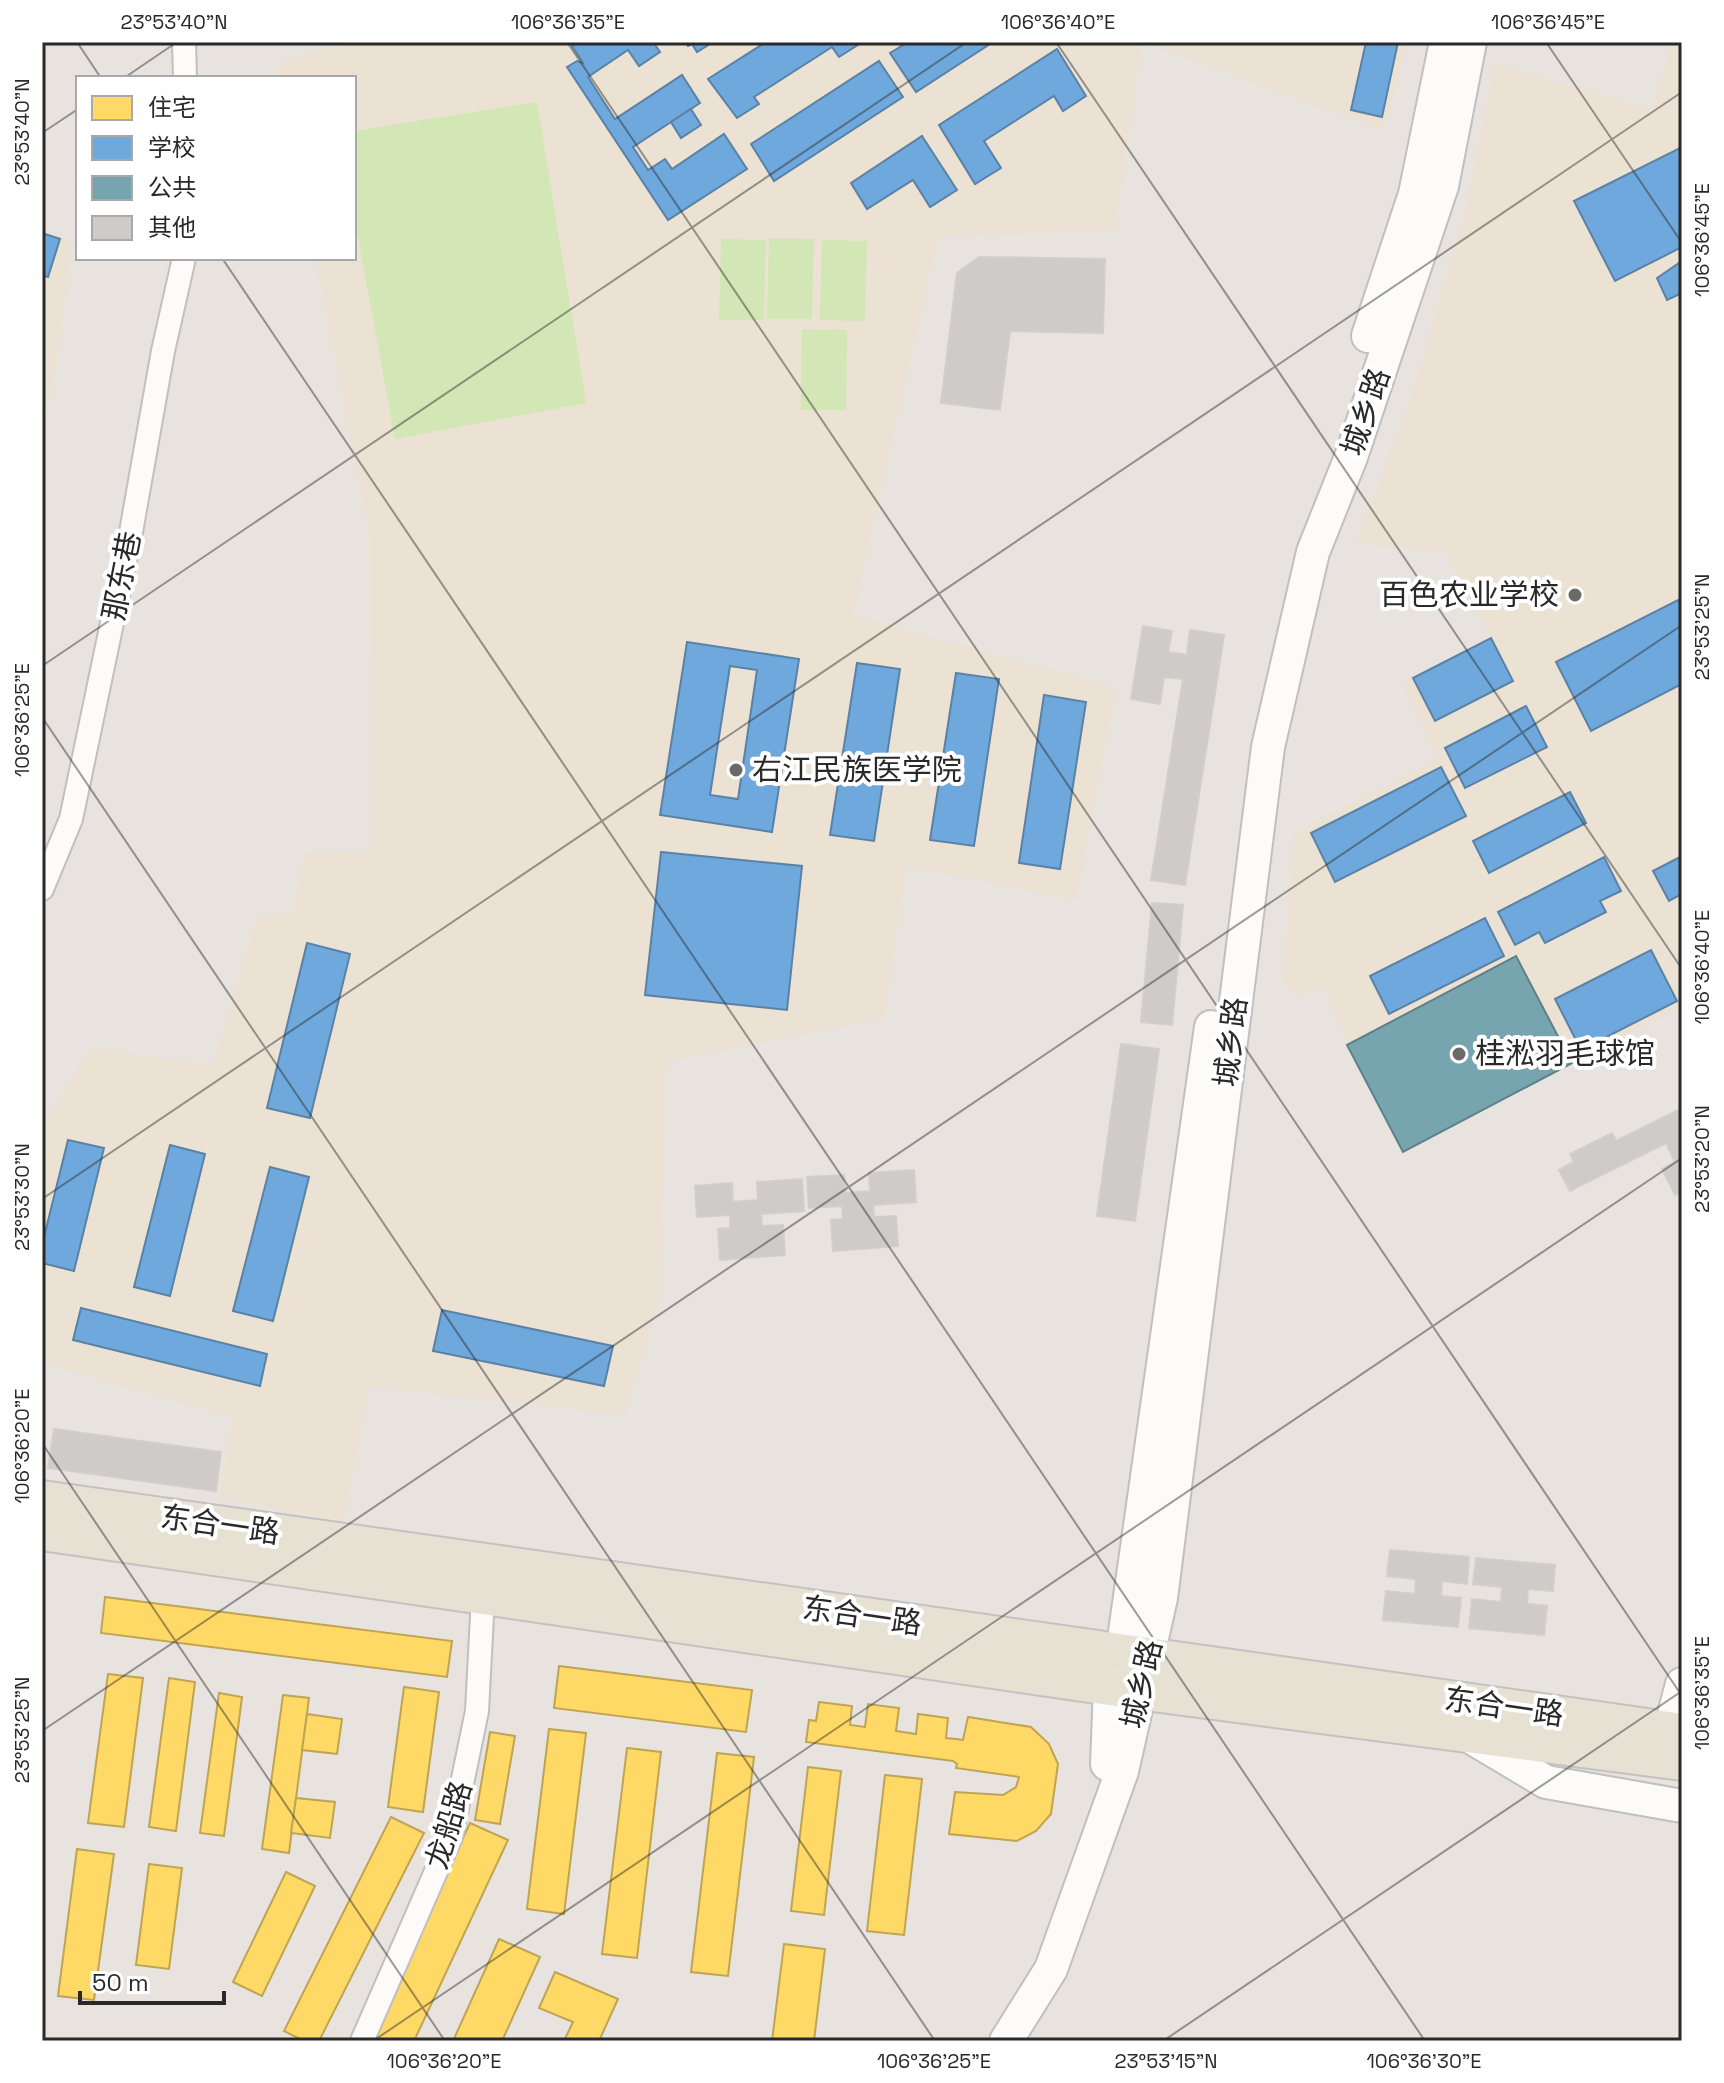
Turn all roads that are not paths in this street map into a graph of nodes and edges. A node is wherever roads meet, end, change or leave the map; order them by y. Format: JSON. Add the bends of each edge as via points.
{"nodes":[{"id":1,"x":184,"y":42,"type":"edge"},
{"id":2,"x":1446,"y":42,"type":"edge"},
{"id":3,"x":1470,"y":42,"type":"edge"},
{"id":4,"x":185,"y":76,"type":"edge"},
{"id":5,"x":184,"y":260,"type":"edge"},
{"id":6,"x":42,"y":889,"type":"edge"},
{"id":7,"x":42,"y":1499,"type":"edge"},
{"id":8,"x":42,"y":1532,"type":"edge"},
{"id":9,"x":483,"y":1596,"type":"junction"},
{"id":10,"x":1135,"y":1655,"type":"junction"},
{"id":11,"x":1682,"y":1684,"type":"edge"},
{"id":12,"x":1124,"y":1689,"type":"junction"},
{"id":13,"x":1466,"y":1734,"type":"junction"},
{"id":14,"x":1678,"y":1741,"type":"edge"},
{"id":15,"x":1682,"y":1806,"type":"edge"},
{"id":16,"x":362,"y":2041,"type":"edge"},
{"id":17,"x":987,"y":2041,"type":"edge"},
{"id":18,"x":1006,"y":2041,"type":"edge"}],
"edges":[{"from":1,"to":4,"type":"street"},
{"from":2,"to":10,"type":"main road","name":"城乡路","via":[[1415,194],[1298,548],[1253,744]]},
{"from":3,"to":10,"type":"main road","name":"城乡路","via":[[1442,186],[1351,457],[1313,552],[1268,747],[1161,1598]]},
{"from":5,"to":6,"type":"street","name":"那东巷","via":[[71,819]]},
{"from":7,"to":10,"type":"main road","name":"东合一路"},
{"from":8,"to":9,"type":"main road","name":"东合一路"},
{"from":9,"to":12,"type":"main road","name":"东合一路"},
{"from":9,"to":16,"type":"street","name":"龙船路","via":[[477,1711],[451,1837]]},
{"from":10,"to":12,"type":"main road","name":"城乡路"},
{"from":10,"to":14,"type":"main road","name":"东合一路"},
{"from":11,"to":14,"type":"main road"},
{"from":12,"to":13,"type":"main road","name":"东合一路"},
{"from":12,"to":17,"type":"main road","name":"城乡路","via":[[1107,1768],[1037,1962]]},
{"from":12,"to":18,"type":"main road","name":"城乡路","via":[[1122,1771],[1051,1969]]},
{"from":13,"to":14,"type":"main road","name":"东合一路"},
{"from":13,"to":15,"type":"main road","via":[[1546,1782]]}]}
